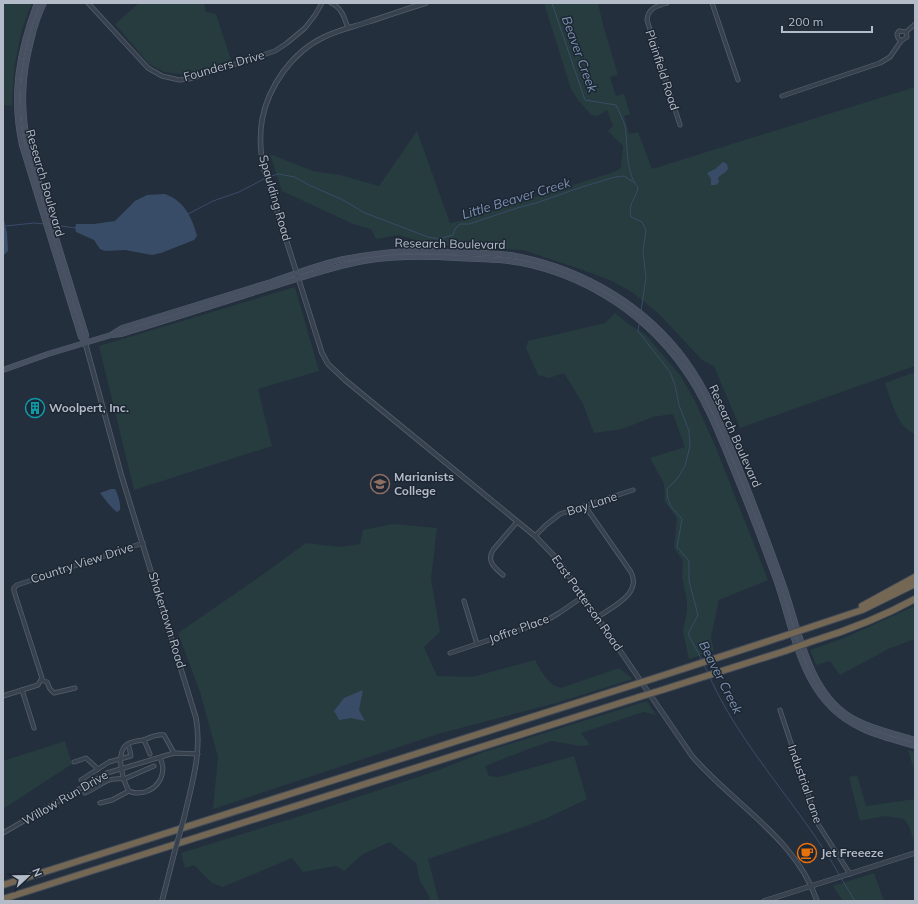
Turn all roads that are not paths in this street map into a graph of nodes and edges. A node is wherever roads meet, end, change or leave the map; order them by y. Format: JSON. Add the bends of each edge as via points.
{"nodes":[{"id":1,"x":37,"y":3,"type":"edge"},
{"id":2,"x":44,"y":3,"type":"edge"},
{"id":3,"x":88,"y":3,"type":"edge"},
{"id":4,"x":322,"y":3,"type":"edge"},
{"id":5,"x":331,"y":3,"type":"edge"},
{"id":6,"x":426,"y":3,"type":"edge"},
{"id":7,"x":668,"y":3,"type":"edge"},
{"id":8,"x":712,"y":3,"type":"edge"},
{"id":9,"x":915,"y":24,"type":"edge"},
{"id":10,"x":348,"y":28,"type":"junction"},
{"id":11,"x":906,"y":32,"type":"junction"},
{"id":12,"x":901,"y":41,"type":"junction"},
{"id":13,"x":738,"y":80,"type":"dead end"},
{"id":14,"x":782,"y":96,"type":"dead end"},
{"id":15,"x":680,"y":125,"type":"dead end"},
{"id":16,"x":298,"y":276,"type":"junction"},
{"id":17,"x":85,"y":342,"type":"junction"},
{"id":18,"x":3,"y":370,"type":"edge"},
{"id":19,"x":633,"y":490,"type":"dead end"},
{"id":20,"x":585,"y":506,"type":"junction"},
{"id":21,"x":517,"y":522,"type":"junction"},
{"id":22,"x":535,"y":536,"type":"junction"},
{"id":23,"x":143,"y":543,"type":"junction"},
{"id":24,"x":503,"y":575,"type":"dead end"},
{"id":25,"x":915,"y":577,"type":"edge"},
{"id":26,"x":915,"y":584,"type":"edge"},
{"id":27,"x":584,"y":596,"type":"junction"},
{"id":28,"x":915,"y":599,"type":"edge"},
{"id":29,"x":464,"y":601,"type":"dead end"},
{"id":30,"x":598,"y":617,"type":"junction"},
{"id":31,"x":844,"y":617,"type":"junction"},
{"id":32,"x":477,"y":644,"type":"junction"},
{"id":33,"x":450,"y":653,"type":"dead end"},
{"id":34,"x":41,"y":681,"type":"junction"},
{"id":35,"x":76,"y":688,"type":"dead end"},
{"id":36,"x":22,"y":690,"type":"junction"},
{"id":37,"x":3,"y":696,"type":"edge"},
{"id":38,"x":780,"y":710,"type":"dead end"},
{"id":39,"x":34,"y":728,"type":"dead end"},
{"id":40,"x":144,"y":740,"type":"junction"},
{"id":41,"x":915,"y":740,"type":"edge"},
{"id":42,"x":915,"y":746,"type":"edge"},
{"id":43,"x":129,"y":747,"type":"dead end"},
{"id":44,"x":174,"y":753,"type":"junction"},
{"id":45,"x":150,"y":754,"type":"dead end"},
{"id":46,"x":198,"y":754,"type":"junction"},
{"id":47,"x":160,"y":758,"type":"junction"},
{"id":48,"x":120,"y":759,"type":"junction"},
{"id":49,"x":74,"y":762,"type":"dead end"},
{"id":50,"x":154,"y":766,"type":"dead end"},
{"id":51,"x":121,"y":768,"type":"junction"},
{"id":52,"x":98,"y":769,"type":"junction"},
{"id":53,"x":124,"y":779,"type":"junction"},
{"id":54,"x":81,"y":780,"type":"dead end"},
{"id":55,"x":129,"y":791,"type":"junction"},
{"id":56,"x":85,"y":793,"type":"dead end"},
{"id":57,"x":100,"y":803,"type":"dead end"},
{"id":58,"x":3,"y":833,"type":"edge"},
{"id":59,"x":915,"y":853,"type":"edge"},
{"id":60,"x":850,"y":874,"type":"junction"},
{"id":61,"x":3,"y":885,"type":"edge"},
{"id":62,"x":812,"y":886,"type":"junction"},
{"id":63,"x":3,"y":899,"type":"edge"},
{"id":64,"x":162,"y":901,"type":"edge"},
{"id":65,"x":764,"y":901,"type":"edge"},
{"id":66,"x":817,"y":901,"type":"edge"}],
"edges":[{"from":1,"to":17,"type":"main road","name":"Research Boulevard","via":[[21,52],[17,115],[22,146],[81,337]]},
{"from":2,"to":17,"type":"main road","name":"Research Boulevard","via":[[36,21],[23,77],[24,122],[28,147],[86,335]]},
{"from":3,"to":4,"type":"street","name":"Founders Drive","via":[[148,68],[162,76],[178,80],[189,79],[275,51],[300,32],[315,16]]},
{"from":5,"to":10,"type":"street","via":[[343,13]]},
{"from":6,"to":10,"type":"street","name":"Spaulding Road"},
{"from":7,"to":15,"type":"street","name":"Plainfield Road","via":[[652,10],[647,20]]},
{"from":8,"to":13,"type":"street"},
{"from":9,"to":11,"type":"street"},
{"from":10,"to":16,"type":"street","name":"Spaulding Road","via":[[323,37],[302,50],[287,65],[271,90],[263,111],[260,129],[264,170]]},
{"from":11,"to":12,"type":"street","via":[[907,37]]},
{"from":11,"to":12,"type":"street","via":[[899,31],[897,34]]},
{"from":12,"to":14,"type":"street","via":[[884,61]]},
{"from":16,"to":17,"type":"main road","name":"Research Boulevard","via":[[187,311],[122,328],[111,335]]},
{"from":16,"to":21,"type":"street","name":"East Patterson Road","via":[[322,354],[328,364]]},
{"from":16,"to":41,"type":"main road","name":"Research Boulevard","via":[[340,260],[379,253],[410,251],[495,254],[545,263],[609,290],[629,304],[650,321],[685,360],[712,404],[756,509],[817,682],[829,698],[850,717]]},
{"from":16,"to":42,"type":"main road","name":"Research Boulevard","via":[[381,259],[491,259],[528,264],[552,271],[594,289],[628,311],[666,346],[701,396],[760,534],[812,686],[833,710],[858,727]]},
{"from":17,"to":18,"type":"main road"},
{"from":17,"to":23,"type":"street","name":"Shakertown Road"},
{"from":19,"to":20,"type":"street","name":"Bay Lane"},
{"from":20,"to":22,"type":"street","name":"Bay Lane","via":[[557,516]]},
{"from":20,"to":30,"type":"street","via":[[631,572],[633,579],[630,594]]},
{"from":21,"to":22,"type":"street","name":"East Patterson Road"},
{"from":21,"to":24,"type":"street","via":[[491,554],[492,564]]},
{"from":22,"to":27,"type":"street","name":"East Patterson Road","via":[[558,560]]},
{"from":23,"to":34,"type":"street","name":"Country View Drive","via":[[22,583],[14,588],[42,677]]},
{"from":23,"to":46,"type":"street","name":"Shakertown Road","via":[[196,714]]},
{"from":25,"to":31,"type":"highway"},
{"from":26,"to":31,"type":"highway"},
{"from":27,"to":30,"type":"street","name":"East Patterson Road"},
{"from":27,"to":32,"type":"street","name":"Joffre Place","via":[[544,622]]},
{"from":28,"to":63,"type":"highway","bridge":true,"via":[[851,629],[785,651]]},
{"from":29,"to":32,"type":"street"},
{"from":30,"to":62,"type":"street","name":"East Patterson Road","via":[[692,756],[773,834],[792,855]]},
{"from":31,"to":61,"type":"highway","bridge":true},
{"from":32,"to":33,"type":"street","name":"Joffre Place"},
{"from":34,"to":35,"type":"street","via":[[47,682],[54,693]]},
{"from":34,"to":36,"type":"street","via":[[38,685]]},
{"from":36,"to":37,"type":"street"},
{"from":36,"to":39,"type":"street"},
{"from":38,"to":60,"type":"street","name":"Industrial Lane","via":[[818,824]]},
{"from":40,"to":44,"type":"street","via":[[164,735]]},
{"from":40,"to":45,"type":"street"},
{"from":40,"to":48,"type":"street","via":[[130,742],[124,746]]},
{"from":43,"to":48,"type":"street","via":[[131,756]]},
{"from":44,"to":46,"type":"street","name":"Willow Run Drive"},
{"from":44,"to":47,"type":"street","name":"Willow Run Drive"},
{"from":46,"to":64,"type":"street","name":"Shakertown Road","bridge":true},
{"from":47,"to":51,"type":"street","name":"Willow Run Drive"},
{"from":47,"to":55,"type":"street","via":[[163,767],[159,782],[152,789],[141,793]]},
{"from":48,"to":51,"type":"street"},
{"from":48,"to":52,"type":"street"},
{"from":49,"to":52,"type":"street","via":[[86,758]]},
{"from":50,"to":53,"type":"street"},
{"from":51,"to":53,"type":"street"},
{"from":51,"to":58,"type":"street","name":"Willow Run Drive","via":[[101,776]]},
{"from":52,"to":54,"type":"street"},
{"from":53,"to":55,"type":"street"},
{"from":53,"to":56,"type":"street","via":[[113,778],[104,781]]},
{"from":55,"to":57,"type":"street"},
{"from":59,"to":60,"type":"street"},
{"from":60,"to":62,"type":"street"},
{"from":62,"to":65,"type":"street"},
{"from":62,"to":66,"type":"street","name":"East Patterson Road"}]}
